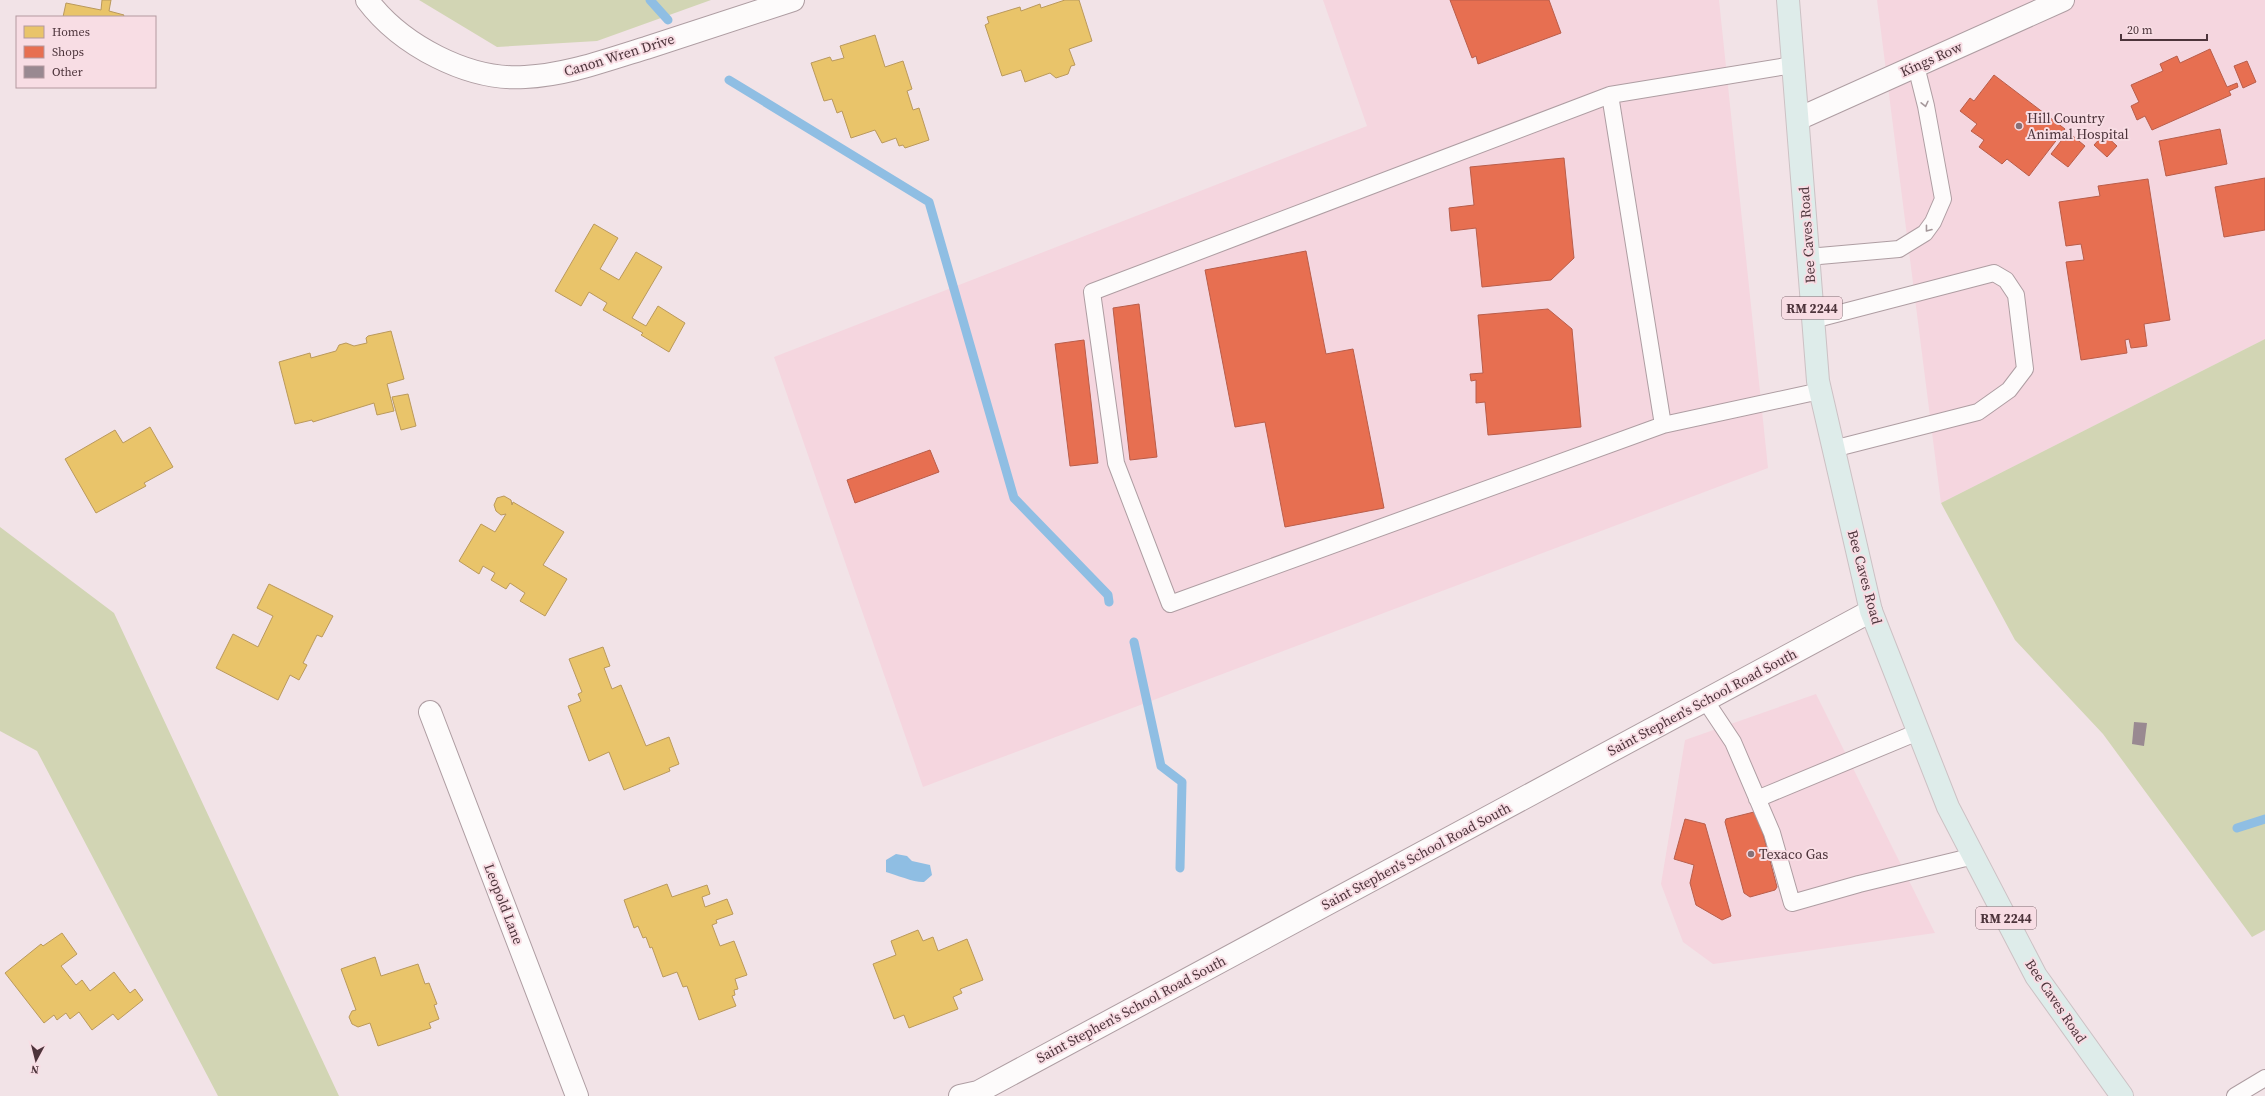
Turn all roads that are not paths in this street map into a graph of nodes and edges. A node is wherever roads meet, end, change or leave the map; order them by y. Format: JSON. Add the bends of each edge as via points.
{"nodes":[{"id":1,"x":367,"y":0,"type":"edge"},
{"id":2,"x":793,"y":0,"type":"edge"},
{"id":3,"x":1788,"y":0,"type":"edge"},
{"id":4,"x":2063,"y":0,"type":"edge"},
{"id":5,"x":1793,"y":65,"type":"junction"},
{"id":6,"x":1916,"y":66,"type":"junction"},
{"id":7,"x":1610,"y":95,"type":"junction"},
{"id":8,"x":1798,"y":119,"type":"junction"},
{"id":9,"x":1808,"y":257,"type":"junction"},
{"id":10,"x":1813,"y":320,"type":"junction"},
{"id":11,"x":1820,"y":391,"type":"junction"},
{"id":12,"x":1663,"y":425,"type":"junction"},
{"id":13,"x":1833,"y":449,"type":"junction"},
{"id":14,"x":1871,"y":611,"type":"junction"},
{"id":15,"x":1705,"y":700,"type":"junction"},
{"id":16,"x":430,"y":712,"type":"dead end"},
{"id":17,"x":1918,"y":732,"type":"junction"},
{"id":18,"x":1757,"y":799,"type":"junction"},
{"id":19,"x":1974,"y":856,"type":"junction"},
{"id":20,"x":2265,"y":1078,"type":"edge"},
{"id":21,"x":973,"y":1095,"type":"edge"},
{"id":22,"x":577,"y":1096,"type":"edge"},
{"id":23,"x":2122,"y":1096,"type":"edge"},
{"id":24,"x":2235,"y":1096,"type":"edge"}],
"edges":[{"from":1,"to":2,"type":"street","name":"Canon Wren Drive","via":[[381,18],[412,43],[446,61],[487,74],[524,78],[572,72]]},
{"from":3,"to":5,"type":"main road","name":"Bee Caves Road","number":"RM 2244"},
{"from":4,"to":6,"type":"street","name":"Kings Row"},
{"from":5,"to":7,"type":"lane"},
{"from":5,"to":8,"type":"main road","name":"Bee Caves Road","number":"RM 2244"},
{"from":6,"to":8,"type":"street","name":"Kings Row"},
{"from":6,"to":9,"type":"lane","one_way":true,"via":[[1943,199],[1933,222],[1925,233],[1899,249]]},
{"from":7,"to":12,"type":"lane"},
{"from":7,"to":12,"type":"lane","via":[[1092,292],[1116,463],[1170,604]]},
{"from":8,"to":9,"type":"main road","name":"Bee Caves Road","number":"RM 2244"},
{"from":9,"to":10,"type":"main road","name":"Bee Caves Road","number":"RM 2244"},
{"from":10,"to":11,"type":"main road","name":"Bee Caves Road","number":"RM 2244"},
{"from":10,"to":13,"type":"lane","via":[[1994,273],[2006,280],[2016,295],[2025,369],[2009,390],[1978,412]]},
{"from":11,"to":12,"type":"lane"},
{"from":11,"to":13,"type":"main road","name":"Bee Caves Road","number":"RM 2244"},
{"from":13,"to":14,"type":"main road","name":"Bee Caves Road","number":"RM 2244"},
{"from":14,"to":15,"type":"street","name":"Saint Stephen's School Road South"},
{"from":14,"to":17,"type":"main road","name":"Bee Caves Road","number":"RM 2244"},
{"from":15,"to":18,"type":"lane","via":[[1733,742]]},
{"from":15,"to":21,"type":"street","name":"Saint Stephen's School Road South"},
{"from":16,"to":22,"type":"street","name":"Leopold Lane"},
{"from":17,"to":18,"type":"lane"},
{"from":17,"to":19,"type":"main road","name":"Bee Caves Road","number":"RM 2244","via":[[1948,807]]},
{"from":18,"to":19,"type":"lane","via":[[1772,833],[1792,903]]},
{"from":19,"to":23,"type":"main road","name":"Bee Caves Road","number":"RM 2244","via":[[2036,976]]},
{"from":20,"to":24,"type":"lane"}]}
